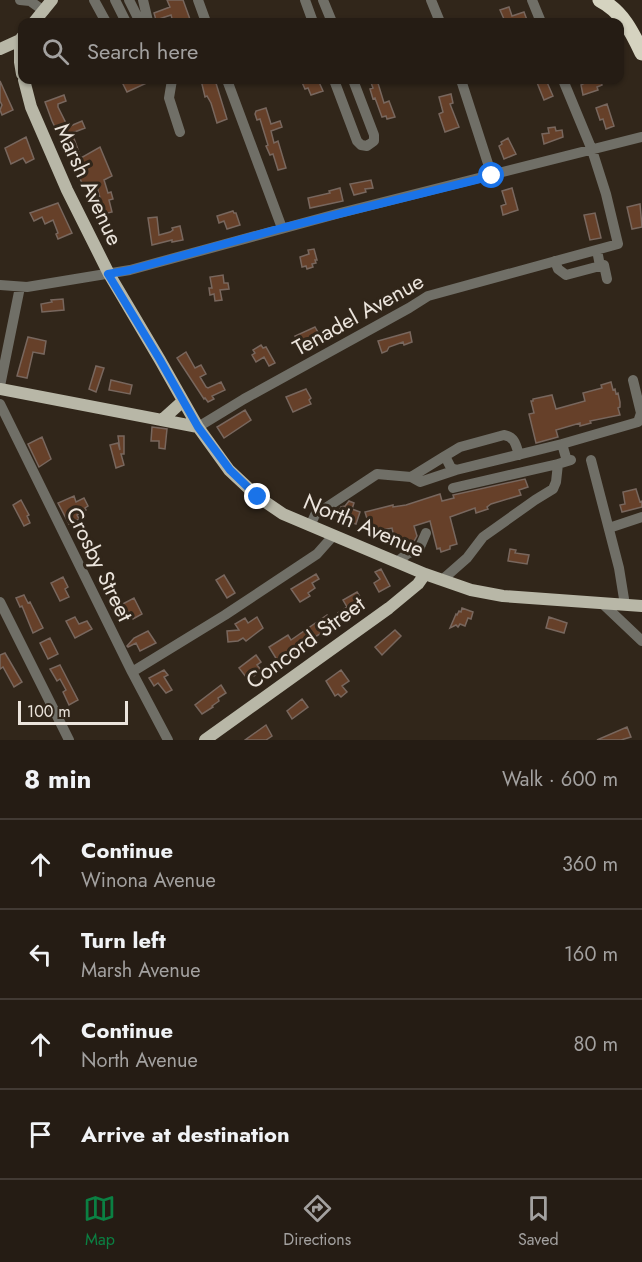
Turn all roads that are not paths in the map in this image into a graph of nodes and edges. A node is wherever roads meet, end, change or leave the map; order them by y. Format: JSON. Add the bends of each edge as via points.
{"nodes":[{"id":1,"x":20,"y":0,"type":"edge"},
{"id":2,"x":52,"y":0,"type":"edge"},
{"id":3,"x":94,"y":0,"type":"edge"},
{"id":4,"x":115,"y":0,"type":"edge"},
{"id":5,"x":129,"y":0,"type":"edge"},
{"id":6,"x":143,"y":0,"type":"edge"},
{"id":7,"x":198,"y":0,"type":"edge"},
{"id":8,"x":305,"y":0,"type":"edge"},
{"id":9,"x":323,"y":0,"type":"edge"},
{"id":10,"x":431,"y":0,"type":"edge"},
{"id":11,"x":532,"y":0,"type":"edge"},
{"id":12,"x":600,"y":0,"type":"edge"},
{"id":13,"x":44,"y":11,"type":"junction"},
{"id":14,"x":38,"y":18,"type":"edge"},
{"id":15,"x":104,"y":18,"type":"edge"},
{"id":16,"x":124,"y":18,"type":"edge"},
{"id":17,"x":143,"y":18,"type":"edge"},
{"id":18,"x":145,"y":18,"type":"edge"},
{"id":19,"x":205,"y":18,"type":"edge"},
{"id":20,"x":312,"y":18,"type":"edge"},
{"id":21,"x":330,"y":18,"type":"edge"},
{"id":22,"x":438,"y":18,"type":"edge"},
{"id":23,"x":539,"y":18,"type":"edge"},
{"id":24,"x":622,"y":18,"type":"edge"},
{"id":25,"x":624,"y":20,"type":"edge"},
{"id":26,"x":18,"y":40,"type":"edge"},
{"id":27,"x":0,"y":49,"type":"edge"},
{"id":28,"x":642,"y":53,"type":"edge"},
{"id":29,"x":25,"y":84,"type":"edge"},
{"id":30,"x":171,"y":84,"type":"edge"},
{"id":31,"x":228,"y":84,"type":"edge"},
{"id":32,"x":336,"y":84,"type":"edge"},
{"id":33,"x":355,"y":84,"type":"edge"},
{"id":34,"x":461,"y":84,"type":"edge"},
{"id":35,"x":565,"y":84,"type":"edge"},
{"id":36,"x":180,"y":132,"type":"dead end"},
{"id":37,"x":640,"y":137,"type":"edge"},
{"id":38,"x":592,"y":150,"type":"junction"},
{"id":39,"x":492,"y":176,"type":"junction"},
{"id":40,"x":282,"y":228,"type":"junction"},
{"id":41,"x":597,"y":250,"type":"junction"},
{"id":42,"x":555,"y":261,"type":"junction"},
{"id":43,"x":600,"y":266,"type":"junction"},
{"id":44,"x":108,"y":274,"type":"junction"},
{"id":45,"x":607,"y":279,"type":"dead end"},
{"id":46,"x":0,"y":285,"type":"edge"},
{"id":47,"x":20,"y":287,"type":"junction"},
{"id":48,"x":633,"y":380,"type":"dead end"},
{"id":49,"x":0,"y":388,"type":"edge"},
{"id":50,"x":183,"y":401,"type":"junction"},
{"id":51,"x":0,"y":404,"type":"edge"},
{"id":52,"x":163,"y":419,"type":"junction"},
{"id":53,"x":198,"y":427,"type":"junction"},
{"id":54,"x":562,"y":444,"type":"junction"},
{"id":55,"x":519,"y":455,"type":"junction"},
{"id":56,"x":445,"y":456,"type":"junction"},
{"id":57,"x":591,"y":460,"type":"dead end"},
{"id":58,"x":565,"y":462,"type":"junction"},
{"id":59,"x":456,"y":470,"type":"junction"},
{"id":60,"x":411,"y":477,"type":"junction"},
{"id":61,"x":453,"y":488,"type":"dead end"},
{"id":62,"x":642,"y":517,"type":"edge"},
{"id":63,"x":310,"y":526,"type":"junction"},
{"id":64,"x":609,"y":528,"type":"junction"},
{"id":65,"x":426,"y":533,"type":"dead end"},
{"id":66,"x":333,"y":536,"type":"junction"},
{"id":67,"x":397,"y":562,"type":"junction"},
{"id":68,"x":424,"y":574,"type":"junction"},
{"id":69,"x":442,"y":580,"type":"junction"},
{"id":70,"x":0,"y":602,"type":"edge"},
{"id":71,"x":603,"y":604,"type":"junction"},
{"id":72,"x":625,"y":605,"type":"junction"},
{"id":73,"x":642,"y":606,"type":"edge"},
{"id":74,"x":642,"y":641,"type":"edge"},
{"id":75,"x":132,"y":672,"type":"junction"},
{"id":76,"x":69,"y":740,"type":"edge"},
{"id":77,"x":168,"y":740,"type":"edge"},
{"id":78,"x":205,"y":740,"type":"edge"}],
"edges":[{"from":1,"to":13,"type":"street","via":[[30,1]]},
{"from":2,"to":13,"type":"main road"},
{"from":3,"to":15,"type":"street"},
{"from":4,"to":16,"type":"street"},
{"from":5,"to":17,"type":"street"},
{"from":6,"to":18,"type":"street"},
{"from":7,"to":19,"type":"street"},
{"from":8,"to":20,"type":"street"},
{"from":9,"to":21,"type":"street"},
{"from":10,"to":22,"type":"street"},
{"from":11,"to":23,"type":"street"},
{"from":12,"to":24,"type":"highway"},
{"from":13,"to":14,"type":"main road"},
{"from":25,"to":28,"type":"highway"},
{"from":26,"to":27,"type":"main road"},
{"from":29,"to":44,"type":"main road","name":"Marsh Avenue","via":[[67,190]]},
{"from":30,"to":36,"type":"street","via":[[169,98]]},
{"from":31,"to":40,"type":"street"},
{"from":32,"to":33,"type":"street","via":[[357,141],[367,146],[374,135]]},
{"from":34,"to":39,"type":"street"},
{"from":35,"to":38,"type":"street"},
{"from":37,"to":38,"type":"street"},
{"from":38,"to":39,"type":"street"},
{"from":38,"to":41,"type":"street","name":"Tenadel Avenue","via":[[618,244]]},
{"from":39,"to":40,"type":"street"},
{"from":40,"to":44,"type":"street"},
{"from":41,"to":42,"type":"street","name":"Tenadel Avenue"},
{"from":41,"to":43,"type":"street"},
{"from":42,"to":43,"type":"street","via":[[566,275]]},
{"from":42,"to":53,"type":"street","name":"Tenadel Avenue","via":[[428,296]]},
{"from":43,"to":45,"type":"street","via":[[604,265]]},
{"from":44,"to":47,"type":"street"},
{"from":44,"to":50,"type":"main road","name":"Marsh Avenue"},
{"from":46,"to":47,"type":"street"},
{"from":47,"to":49,"type":"street"},
{"from":48,"to":54,"type":"street","via":[[641,413],[638,422]]},
{"from":49,"to":52,"type":"main road"},
{"from":50,"to":52,"type":"main road"},
{"from":50,"to":53,"type":"main road","name":"Marsh Avenue"},
{"from":51,"to":75,"type":"street","name":"Crosby Street"},
{"from":52,"to":53,"type":"main road"},
{"from":53,"to":63,"type":"main road","name":"North Avenue","via":[[230,470],[258,497]]},
{"from":54,"to":55,"type":"street"},
{"from":54,"to":58,"type":"street"},
{"from":55,"to":56,"type":"street","via":[[514,441],[504,435],[460,447]]},
{"from":55,"to":59,"type":"street"},
{"from":56,"to":59,"type":"street"},
{"from":56,"to":60,"type":"street"},
{"from":57,"to":64,"type":"street"},
{"from":58,"to":61,"type":"street"},
{"from":58,"to":69,"type":"street","via":[[553,489],[483,537]]},
{"from":59,"to":60,"type":"street","via":[[420,482]]},
{"from":60,"to":63,"type":"street","via":[[377,474],[315,515]]},
{"from":62,"to":64,"type":"street"},
{"from":63,"to":66,"type":"main road","name":"North Avenue"},
{"from":64,"to":72,"type":"street"},
{"from":65,"to":67,"type":"street","via":[[419,549]]},
{"from":66,"to":67,"type":"main road","name":"North Avenue"},
{"from":66,"to":75,"type":"street","via":[[309,560]]},
{"from":67,"to":68,"type":"main road","name":"North Avenue"},
{"from":68,"to":69,"type":"main road","name":"North Avenue"},
{"from":68,"to":78,"type":"main road","name":"Concord Street","via":[[389,608]]},
{"from":69,"to":71,"type":"main road","name":"North Avenue","via":[[503,596]]},
{"from":70,"to":76,"type":"street"},
{"from":71,"to":72,"type":"main road","name":"North Avenue"},
{"from":71,"to":74,"type":"street"},
{"from":72,"to":73,"type":"main road","name":"North Avenue"},
{"from":75,"to":77,"type":"street","name":"Crosby Street"}]}
